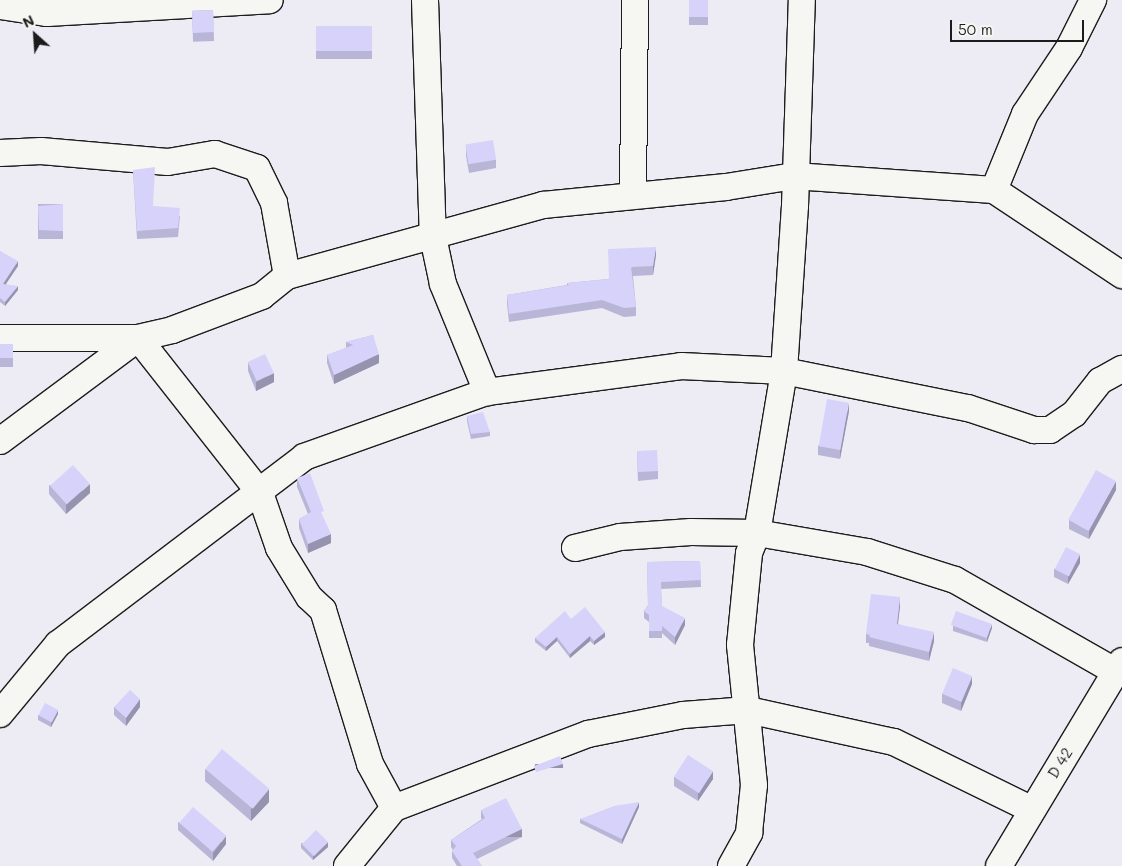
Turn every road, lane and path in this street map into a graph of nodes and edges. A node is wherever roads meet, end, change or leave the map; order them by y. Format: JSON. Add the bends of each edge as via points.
{"nodes":[{"id":1,"x":270,"y":0,"type":"edge"},
{"id":2,"x":425,"y":0,"type":"edge"},
{"id":3,"x":635,"y":0,"type":"edge"},
{"id":4,"x":802,"y":0,"type":"edge"},
{"id":5,"x":1093,"y":0,"type":"edge"},
{"id":6,"x":0,"y":6,"type":"edge"},
{"id":7,"x":0,"y":153,"type":"edge"},
{"id":8,"x":794,"y":176,"type":"junction"},
{"id":9,"x":994,"y":190,"type":"junction"},
{"id":10,"x":633,"y":194,"type":"junction"},
{"id":11,"x":433,"y":237,"type":"junction"},
{"id":12,"x":287,"y":276,"type":"junction"},
{"id":13,"x":1122,"y":276,"type":"edge"},
{"id":14,"x":0,"y":338,"type":"edge"},
{"id":15,"x":138,"y":338,"type":"junction"},
{"id":16,"x":1122,"y":369,"type":"edge"},
{"id":17,"x":784,"y":371,"type":"junction"},
{"id":18,"x":487,"y":392,"type":"junction"},
{"id":19,"x":0,"y":441,"type":"edge"},
{"id":20,"x":260,"y":493,"type":"junction"},
{"id":21,"x":757,"y":532,"type":"junction"},
{"id":22,"x":575,"y":548,"type":"dead end"},
{"id":23,"x":1119,"y":666,"type":"edge"},
{"id":24,"x":748,"y":710,"type":"junction"},
{"id":25,"x":0,"y":714,"type":"edge"},
{"id":26,"x":394,"y":808,"type":"junction"},
{"id":27,"x":1031,"y":809,"type":"junction"},
{"id":28,"x":347,"y":866,"type":"edge"},
{"id":29,"x":731,"y":866,"type":"edge"},
{"id":30,"x":998,"y":866,"type":"edge"}],
"edges":[{"from":1,"to":6,"type":"street","via":[[47,13]]},
{"from":2,"to":11,"type":"street"},
{"from":3,"to":10,"type":"street"},
{"from":4,"to":8,"type":"street"},
{"from":5,"to":9,"type":"street","via":[[1069,48],[1026,114]]},
{"from":7,"to":12,"type":"street","via":[[41,150],[168,162],[215,154],[257,168],[274,203]]},
{"from":8,"to":9,"type":"street"},
{"from":8,"to":10,"type":"street","via":[[726,187]]},
{"from":8,"to":17,"type":"street","via":[[795,206]]},
{"from":9,"to":13,"type":"street"},
{"from":10,"to":11,"type":"street","via":[[543,205],[486,218]]},
{"from":11,"to":12,"type":"street"},
{"from":11,"to":18,"type":"street","via":[[443,284]]},
{"from":12,"to":15,"type":"street","via":[[262,296],[172,330]]},
{"from":14,"to":15,"type":"street"},
{"from":15,"to":19,"type":"street"},
{"from":15,"to":20,"type":"street"},
{"from":16,"to":17,"type":"street","via":[[1100,381],[1074,414],[1050,430],[1034,430],[968,408]]},
{"from":17,"to":18,"type":"street","via":[[681,366]]},
{"from":17,"to":21,"type":"street"},
{"from":18,"to":20,"type":"street","via":[[304,457]]},
{"from":20,"to":25,"type":"street","via":[[58,644]]},
{"from":20,"to":26,"type":"street","via":[[279,548],[309,597],[323,610],[370,764]]},
{"from":21,"to":22,"type":"street","via":[[620,537]]},
{"from":21,"to":23,"type":"street","via":[[868,552],[955,580]]},
{"from":21,"to":24,"type":"street","via":[[749,553],[740,645]]},
{"from":23,"to":27,"type":"street","name":"D 42","number":"D 42"},
{"from":24,"to":26,"type":"street","via":[[683,715],[588,734]]},
{"from":24,"to":27,"type":"street","via":[[894,742]]},
{"from":24,"to":29,"type":"street","via":[[754,785],[749,833]]},
{"from":26,"to":28,"type":"street"},
{"from":27,"to":30,"type":"street","name":"D 42","number":"D 42"}]}
